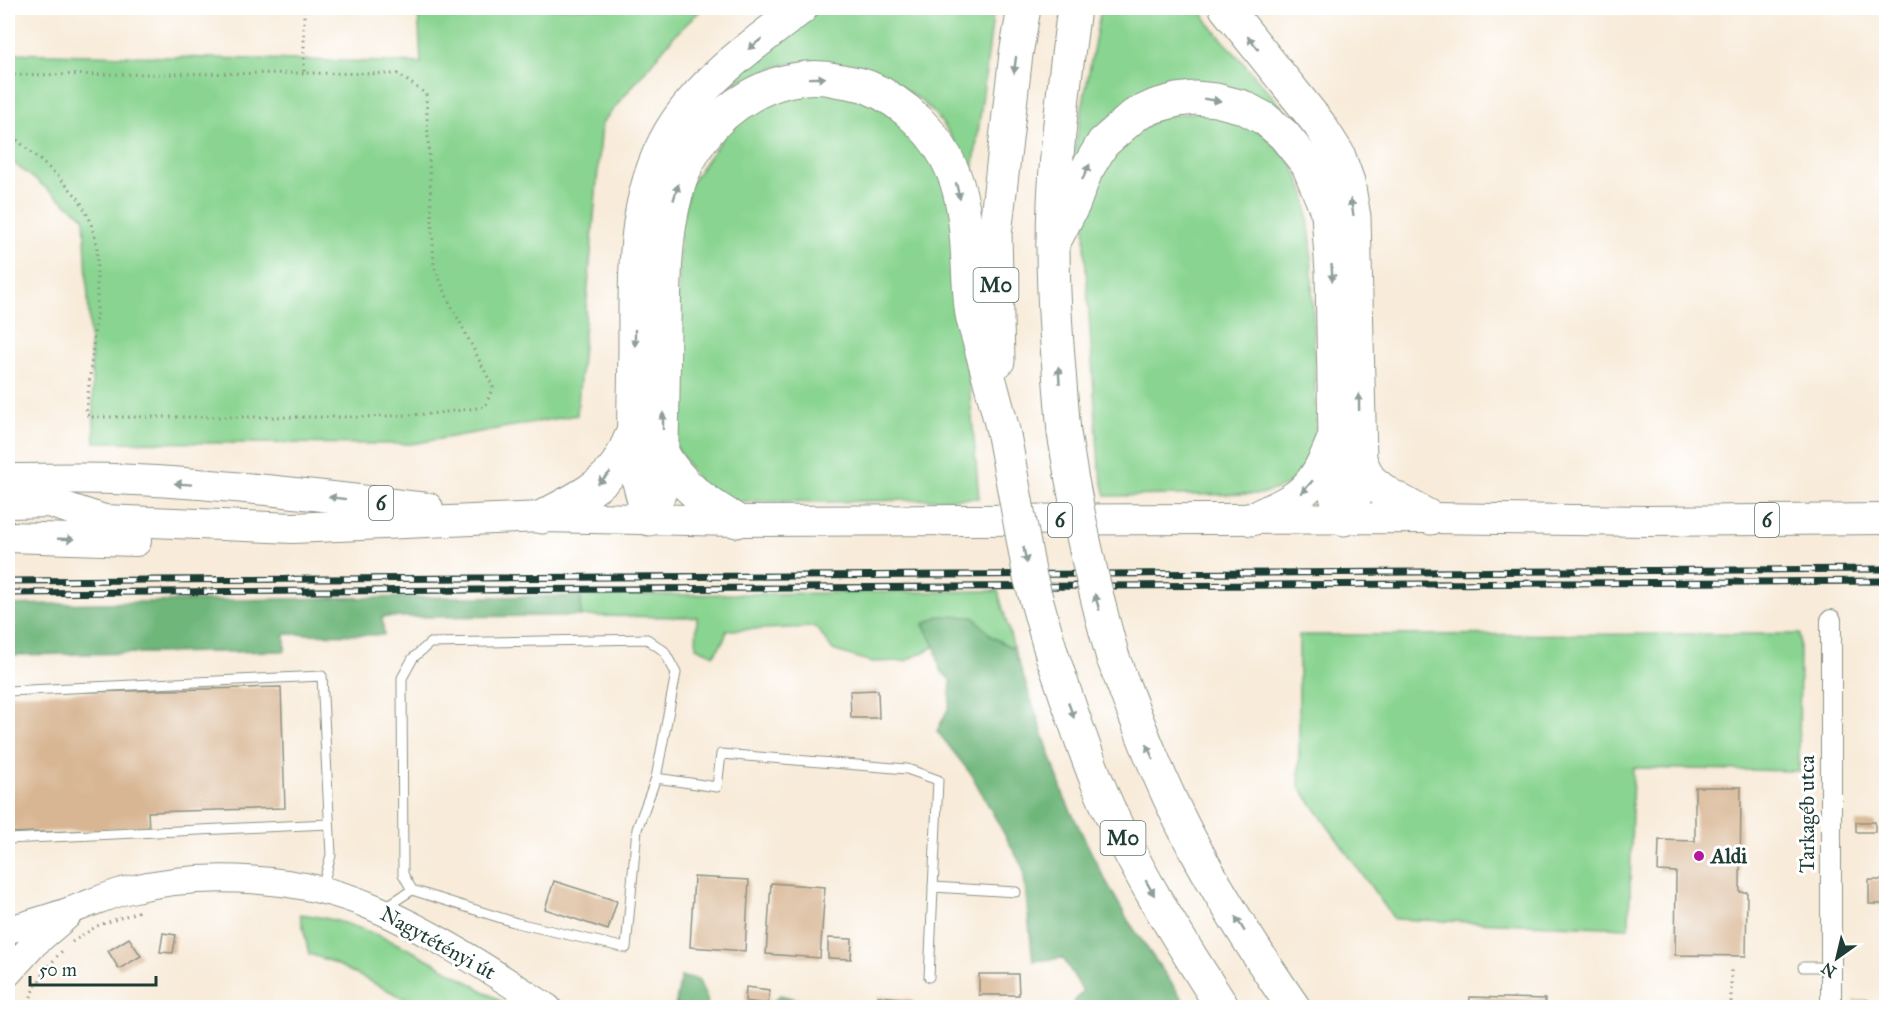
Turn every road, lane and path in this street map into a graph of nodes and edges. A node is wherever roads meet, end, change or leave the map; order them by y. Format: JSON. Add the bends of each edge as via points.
{"nodes":[{"id":1,"x":304,"y":8,"type":"edge"},
{"id":2,"x":801,"y":8,"type":"edge"},
{"id":3,"x":1024,"y":8,"type":"edge"},
{"id":4,"x":1074,"y":8,"type":"edge"},
{"id":5,"x":1226,"y":8,"type":"edge"},
{"id":6,"x":304,"y":73,"type":"junction"},
{"id":7,"x":8,"y":75,"type":"edge"},
{"id":8,"x":8,"y":132,"type":"edge"},
{"id":9,"x":1053,"y":244,"type":"junction"},
{"id":10,"x":634,"y":429,"type":"junction"},
{"id":11,"x":1004,"y":435,"type":"junction"},
{"id":12,"x":1335,"y":436,"type":"junction"},
{"id":13,"x":662,"y":453,"type":"junction"},
{"id":14,"x":1360,"y":460,"type":"junction"},
{"id":15,"x":8,"y":480,"type":"edge"},
{"id":16,"x":8,"y":503,"type":"edge"},
{"id":17,"x":531,"y":518,"type":"junction"},
{"id":18,"x":1431,"y":518,"type":"junction"},
{"id":19,"x":649,"y":519,"type":"junction"},
{"id":20,"x":1252,"y":519,"type":"junction"},
{"id":21,"x":1344,"y":519,"type":"junction"},
{"id":22,"x":1887,"y":519,"type":"edge"},
{"id":23,"x":737,"y":520,"type":"junction"},
{"id":24,"x":293,"y":528,"type":"junction"},
{"id":25,"x":8,"y":537,"type":"edge"},
{"id":26,"x":1831,"y":620,"type":"dead end"},
{"id":27,"x":8,"y":691,"type":"edge"},
{"id":28,"x":656,"y":778,"type":"junction"},
{"id":29,"x":329,"y":825,"type":"junction"},
{"id":30,"x":8,"y":839,"type":"edge"},
{"id":31,"x":933,"y":887,"type":"junction"},
{"id":32,"x":322,"y":890,"type":"junction"},
{"id":33,"x":412,"y":890,"type":"junction"},
{"id":34,"x":1016,"y":892,"type":"dead end"},
{"id":35,"x":76,"y":909,"type":"junction"},
{"id":36,"x":148,"y":909,"type":"dead end"},
{"id":37,"x":381,"y":910,"type":"junction"},
{"id":38,"x":8,"y":930,"type":"edge"},
{"id":39,"x":1731,"y":967,"type":"dead end"},
{"id":40,"x":1803,"y":967,"type":"dead end"},
{"id":41,"x":1832,"y":972,"type":"junction"},
{"id":42,"x":8,"y":974,"type":"edge"},
{"id":43,"x":929,"y":977,"type":"dead end"},
{"id":44,"x":26,"y":1008,"type":"edge"},
{"id":45,"x":548,"y":1008,"type":"edge"},
{"id":46,"x":1223,"y":1008,"type":"edge"},
{"id":47,"x":1294,"y":1008,"type":"edge"},
{"id":48,"x":1731,"y":1008,"type":"edge"},
{"id":49,"x":1831,"y":1008,"type":"edge"}],
"edges":[{"from":1,"to":6,"type":"path"},
{"from":2,"to":10,"type":"highway","one_way":true,"via":[[704,88],[677,122],[656,162],[639,226]]},
{"from":3,"to":11,"type":"highway","number":"M0","one_way":true,"via":[[995,234],[998,380]]},
{"from":4,"to":9,"type":"highway","via":[[1060,122]]},
{"from":14,"to":5,"type":"highway","one_way":true,"via":[[1354,217],[1348,182],[1338,154],[1319,124]]},
{"from":6,"to":7,"type":"path"},
{"from":6,"to":8,"type":"path","via":[[398,74],[426,94],[434,266],[493,387],[485,407],[364,417],[89,417],[86,413],[97,309],[97,245],[90,220],[79,199],[59,177]]},
{"from":9,"to":12,"type":"highway","one_way":true,"via":[[1103,143],[1135,115],[1155,106],[1195,98],[1242,107],[1264,119],[1284,135],[1308,165],[1328,214]]},
{"from":47,"to":9,"type":"highway","one_way":true,"bridge":true,"via":[[1224,900],[1183,827],[1113,658],[1092,585],[1064,433]]},
{"from":10,"to":17,"type":"highway","one_way":true,"via":[[618,463],[604,479],[582,495]]},
{"from":10,"to":19,"type":"highway","via":[[637,473]]},
{"from":13,"to":11,"type":"highway","one_way":true,"via":[[665,249],[671,207],[683,171],[717,119],[737,102],[764,87],[799,79],[829,78],[867,86],[897,104],[932,136],[953,172],[967,236],[971,309]]},
{"from":11,"to":46,"type":"highway","number":"M0","one_way":true,"bridge":true,"via":[[1030,577],[1052,655],[1098,785],[1171,924]]},
{"from":12,"to":20,"type":"highway","one_way":true,"via":[[1309,487],[1284,505]]},
{"from":12,"to":21,"type":"highway","via":[[1336,496]]},
{"from":13,"to":19,"type":"highway","via":[[660,491]]},
{"from":13,"to":23,"type":"highway","via":[[683,483],[704,502]]},
{"from":14,"to":18,"type":"highway","via":[[1369,479],[1386,493]]},
{"from":14,"to":21,"type":"highway","via":[[1355,496]]},
{"from":17,"to":15,"type":"main road","number":"6","one_way":true,"via":[[288,492],[113,480]]},
{"from":16,"to":24,"type":"main road","number":"6","via":[[49,502],[104,520]]},
{"from":17,"to":19,"type":"main road","number":"6"},
{"from":17,"to":24,"type":"main road","number":"6"},
{"from":18,"to":21,"type":"main road","number":"6"},
{"from":18,"to":22,"type":"main road","number":"6"},
{"from":19,"to":23,"type":"main road","number":"6"},
{"from":20,"to":21,"type":"main road","number":"6"},
{"from":20,"to":23,"type":"main road","number":"6"},
{"from":25,"to":24,"type":"main road","one_way":true,"via":[[216,543]]},
{"from":26,"to":41,"type":"street","name":"Tarkagéb utca"},
{"from":27,"to":29,"type":"lane","via":[[322,676]]},
{"from":28,"to":31,"type":"lane","via":[[717,787],[721,754],[907,769],[938,780]]},
{"from":28,"to":33,"type":"lane","via":[[637,829],[626,948],[517,923]]},
{"from":28,"to":33,"type":"lane","via":[[675,673],[664,651],[647,639],[430,643],[413,658],[402,678],[403,874]]},
{"from":29,"to":30,"type":"lane"},
{"from":29,"to":32,"type":"lane","via":[[331,855]]},
{"from":31,"to":34,"type":"lane"},
{"from":31,"to":43,"type":"lane"},
{"from":32,"to":35,"type":"main road","name":"Nagytétényi út","via":[[255,881],[173,881],[129,890]]},
{"from":32,"to":37,"type":"main road","name":"Nagytétényi út"},
{"from":33,"to":37,"type":"lane"},
{"from":35,"to":38,"type":"main road","name":"Nagytétényi út"},
{"from":35,"to":42,"type":"main road","name":"Nagytétényi út","via":[[34,944]]},
{"from":36,"to":44,"type":"path","via":[[98,926],[70,944],[49,964]]},
{"from":37,"to":45,"type":"main road","name":"Nagytétényi út","via":[[441,941]]},
{"from":39,"to":48,"type":"path"},
{"from":40,"to":41,"type":"lane"},
{"from":41,"to":49,"type":"street","name":"Tarkagéb utca"}]}
